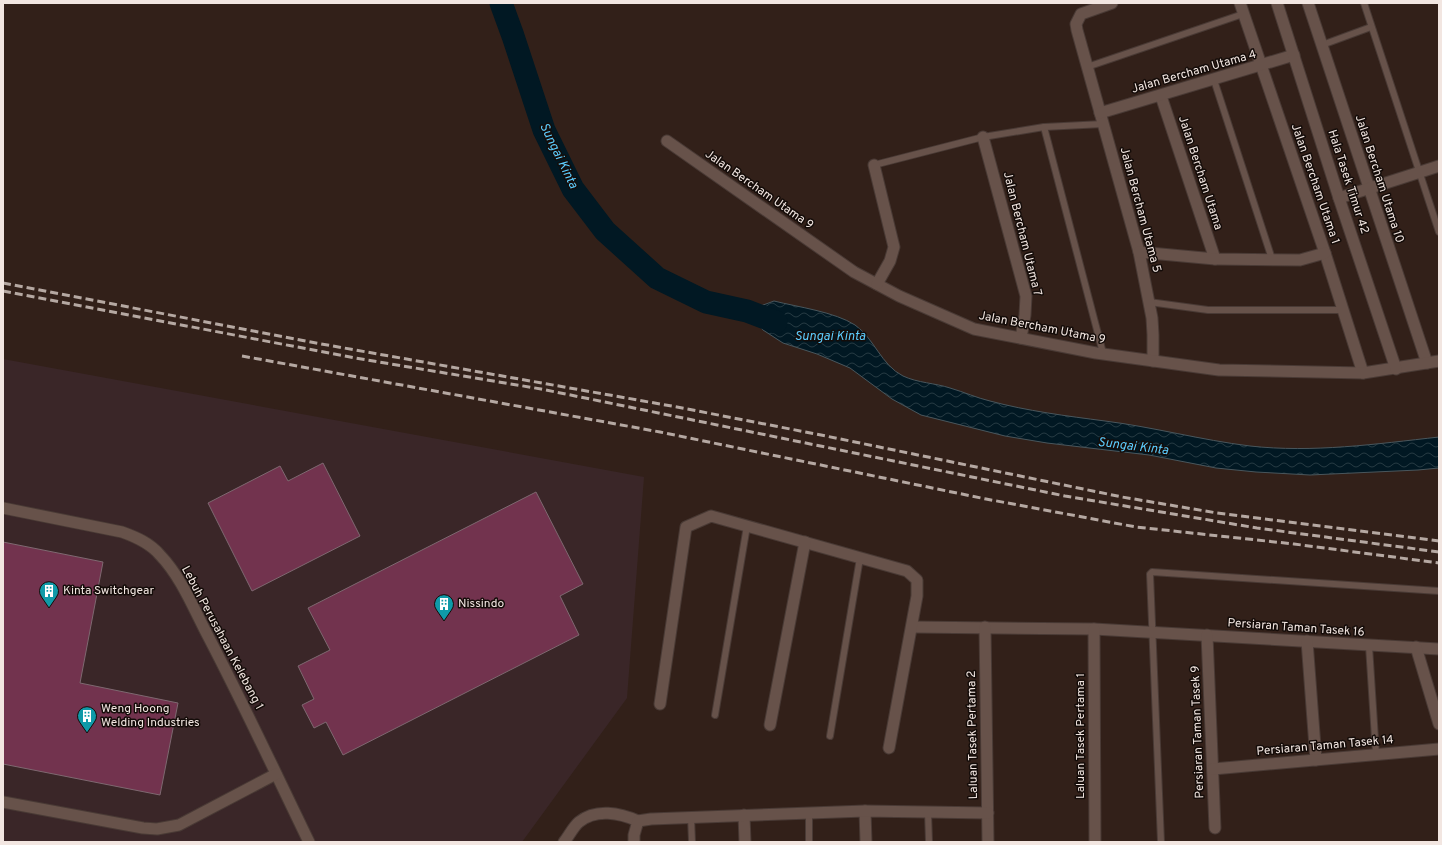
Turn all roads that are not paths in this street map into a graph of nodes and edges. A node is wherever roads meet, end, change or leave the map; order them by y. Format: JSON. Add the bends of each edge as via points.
{"nodes":[{"id":1,"x":1112,"y":3,"type":"edge"},
{"id":2,"x":1277,"y":3,"type":"edge"},
{"id":3,"x":1308,"y":3,"type":"edge"},
{"id":4,"x":1364,"y":3,"type":"edge"},
{"id":5,"x":1242,"y":8,"type":"edge"},
{"id":6,"x":1371,"y":27,"type":"junction"},
{"id":7,"x":1322,"y":45,"type":"junction"},
{"id":8,"x":1294,"y":56,"type":"junction"},
{"id":9,"x":1261,"y":66,"type":"junction"},
{"id":10,"x":1087,"y":67,"type":"junction"},
{"id":11,"x":1214,"y":80,"type":"junction"},
{"id":12,"x":1161,"y":96,"type":"junction"},
{"id":13,"x":1102,"y":119,"type":"junction"},
{"id":14,"x":1044,"y":127,"type":"junction"},
{"id":15,"x":983,"y":137,"type":"junction"},
{"id":16,"x":667,"y":141,"type":"dead end"},
{"id":17,"x":874,"y":166,"type":"joint"},
{"id":18,"x":1439,"y":166,"type":"edge"},
{"id":19,"x":1419,"y":173,"type":"junction"},
{"id":20,"x":1369,"y":189,"type":"junction"},
{"id":21,"x":1339,"y":198,"type":"junction"},
{"id":22,"x":1439,"y":232,"type":"edge"},
{"id":23,"x":1140,"y":252,"type":"junction"},
{"id":24,"x":1325,"y":253,"type":"junction"},
{"id":25,"x":1215,"y":259,"type":"junction"},
{"id":26,"x":1272,"y":259,"type":"junction"},
{"id":27,"x":877,"y":284,"type":"junction"},
{"id":28,"x":1149,"y":302,"type":"junction"},
{"id":29,"x":1343,"y":310,"type":"junction"},
{"id":30,"x":1021,"y":338,"type":"junction"},
{"id":31,"x":1103,"y":354,"type":"junction"},
{"id":32,"x":1153,"y":361,"type":"junction"},
{"id":33,"x":1439,"y":361,"type":"edge"},
{"id":34,"x":1427,"y":363,"type":"junction"},
{"id":35,"x":1396,"y":369,"type":"junction"},
{"id":36,"x":1364,"y":374,"type":"junction"},
{"id":37,"x":3,"y":508,"type":"edge"},
{"id":38,"x":747,"y":526,"type":"junction"},
{"id":39,"x":804,"y":542,"type":"junction"},
{"id":40,"x":860,"y":558,"type":"junction"},
{"id":41,"x":1439,"y":591,"type":"edge"},
{"id":42,"x":912,"y":627,"type":"junction"},
{"id":43,"x":984,"y":628,"type":"junction"},
{"id":44,"x":1094,"y":629,"type":"junction"},
{"id":45,"x":1152,"y":632,"type":"junction"},
{"id":46,"x":1207,"y":636,"type":"junction"},
{"id":47,"x":1306,"y":641,"type":"junction"},
{"id":48,"x":1369,"y":646,"type":"junction"},
{"id":49,"x":1416,"y":647,"type":"junction"},
{"id":50,"x":1439,"y":649,"type":"edge"},
{"id":51,"x":660,"y":704,"type":"dead end"},
{"id":52,"x":715,"y":715,"type":"dead end"},
{"id":53,"x":1439,"y":724,"type":"edge"},
{"id":54,"x":770,"y":725,"type":"dead end"},
{"id":55,"x":830,"y":736,"type":"dead end"},
{"id":56,"x":889,"y":748,"type":"dead end"},
{"id":57,"x":1439,"y":749,"type":"edge"},
{"id":58,"x":1376,"y":754,"type":"junction"},
{"id":59,"x":1316,"y":760,"type":"junction"},
{"id":60,"x":1213,"y":769,"type":"junction"},
{"id":61,"x":276,"y":774,"type":"junction"},
{"id":62,"x":3,"y":802,"type":"edge"},
{"id":63,"x":865,"y":811,"type":"junction"},
{"id":64,"x":928,"y":812,"type":"junction"},
{"id":65,"x":809,"y":813,"type":"junction"},
{"id":66,"x":988,"y":813,"type":"junction"},
{"id":67,"x":744,"y":815,"type":"junction"},
{"id":68,"x":691,"y":817,"type":"junction"},
{"id":69,"x":638,"y":821,"type":"junction"},
{"id":70,"x":1215,"y":828,"type":"dead end"},
{"id":71,"x":309,"y":842,"type":"edge"},
{"id":72,"x":564,"y":842,"type":"edge"},
{"id":73,"x":634,"y":842,"type":"edge"},
{"id":74,"x":692,"y":842,"type":"edge"},
{"id":75,"x":745,"y":842,"type":"edge"},
{"id":76,"x":809,"y":842,"type":"edge"},
{"id":77,"x":866,"y":842,"type":"edge"},
{"id":78,"x":929,"y":842,"type":"edge"},
{"id":79,"x":988,"y":842,"type":"edge"},
{"id":80,"x":1095,"y":842,"type":"edge"},
{"id":81,"x":1161,"y":842,"type":"edge"}],
"edges":[{"from":1,"to":10,"type":"street","name":"Jalan Bercham Utama 5","via":[[1081,14],[1078,18],[1077,30]]},
{"from":2,"to":8,"type":"street","name":"Hala Tasek Timur 42"},
{"from":3,"to":7,"type":"street","name":"Jalan Bercham Utama 10"},
{"from":4,"to":6,"type":"lane"},
{"from":5,"to":9,"type":"street","name":"Jalan Bercham Utama 1"},
{"from":5,"to":10,"type":"lane"},
{"from":6,"to":7,"type":"lane"},
{"from":6,"to":19,"type":"lane"},
{"from":7,"to":20,"type":"street","name":"Jalan Bercham Utama 10"},
{"from":8,"to":9,"type":"street","name":"Jalan Bercham Utama 4"},
{"from":8,"to":21,"type":"street","name":"Hala Tasek Timur 42"},
{"from":9,"to":11,"type":"street","name":"Jalan Bercham Utama 4"},
{"from":9,"to":24,"type":"street","name":"Jalan Bercham Utama 1"},
{"from":10,"to":13,"type":"street","name":"Jalan Bercham Utama 5"},
{"from":11,"to":12,"type":"street","name":"Jalan Bercham Utama 4"},
{"from":11,"to":26,"type":"lane"},
{"from":12,"to":13,"type":"street","name":"Jalan Bercham Utama 4"},
{"from":12,"to":25,"type":"street","name":"Jalan Bercham Utama"},
{"from":13,"to":14,"type":"lane"},
{"from":13,"to":23,"type":"street","name":"Jalan Bercham Utama 5"},
{"from":14,"to":15,"type":"lane"},
{"from":14,"to":31,"type":"lane"},
{"from":15,"to":17,"type":"lane"},
{"from":15,"to":30,"type":"street","name":"Jalan Bercham Utama 7","via":[[1026,296]]},
{"from":16,"to":27,"type":"street","name":"Jalan Bercham Utama 9","via":[[854,272]]},
{"from":17,"to":27,"type":"street","via":[[894,246],[890,262]]},
{"from":18,"to":19,"type":"street"},
{"from":19,"to":20,"type":"street"},
{"from":19,"to":22,"type":"lane"},
{"from":20,"to":21,"type":"street"},
{"from":20,"to":34,"type":"street","name":"Jalan Bercham Utama 10"},
{"from":21,"to":35,"type":"street","name":"Hala Tasek Timur 42"},
{"from":23,"to":25,"type":"street"},
{"from":23,"to":28,"type":"street","name":"Jalan Bercham Utama 5"},
{"from":24,"to":26,"type":"street","via":[[1300,260]]},
{"from":24,"to":29,"type":"street","name":"Jalan Bercham Utama 1"},
{"from":25,"to":26,"type":"street"},
{"from":27,"to":30,"type":"street","name":"Jalan Bercham Utama 9","via":[[974,329]]},
{"from":28,"to":29,"type":"lane","via":[[1208,310]]},
{"from":28,"to":32,"type":"street","name":"Jalan Bercham Utama 5","via":[[1153,328]]},
{"from":29,"to":36,"type":"street","name":"Jalan Bercham Utama 1"},
{"from":30,"to":31,"type":"street","name":"Jalan Bercham Utama 9"},
{"from":31,"to":32,"type":"street","name":"Jalan Bercham Utama 9"},
{"from":32,"to":36,"type":"street","name":"Jalan Bercham Utama 9","via":[[1219,370]]},
{"from":33,"to":34,"type":"street","name":"Jalan Bercham Utama 9"},
{"from":34,"to":35,"type":"street","name":"Jalan Bercham Utama 9"},
{"from":35,"to":36,"type":"street","name":"Jalan Bercham Utama 9"},
{"from":37,"to":61,"type":"street","name":"Lebuh Perusahaan Kelebang 1","via":[[122,532],[140,539],[159,553],[181,584]]},
{"from":38,"to":39,"type":"street"},
{"from":38,"to":51,"type":"street","via":[[711,516],[686,527]]},
{"from":38,"to":52,"type":"lane"},
{"from":39,"to":40,"type":"street"},
{"from":39,"to":54,"type":"street"},
{"from":40,"to":42,"type":"street","via":[[907,571],[917,580]]},
{"from":40,"to":55,"type":"lane"},
{"from":41,"to":45,"type":"lane","via":[[1153,571],[1150,574]]},
{"from":42,"to":43,"type":"street","name":"Persiaran Taman Tasek 16"},
{"from":42,"to":56,"type":"street"},
{"from":43,"to":44,"type":"street","name":"Persiaran Taman Tasek 16"},
{"from":43,"to":66,"type":"street","name":"Laluan Tasek Pertama 2"},
{"from":44,"to":45,"type":"street","name":"Persiaran Taman Tasek 16"},
{"from":44,"to":80,"type":"street","name":"Laluan Tasek Pertama 1"},
{"from":45,"to":46,"type":"street","name":"Persiaran Taman Tasek 16"},
{"from":45,"to":81,"type":"lane"},
{"from":46,"to":47,"type":"street","name":"Persiaran Taman Tasek 16"},
{"from":46,"to":60,"type":"street","name":"Persiaran Taman Tasek 9"},
{"from":47,"to":48,"type":"street","name":"Persiaran Taman Tasek 16"},
{"from":47,"to":59,"type":"street"},
{"from":48,"to":49,"type":"street","name":"Persiaran Taman Tasek 16"},
{"from":48,"to":58,"type":"lane"},
{"from":49,"to":50,"type":"street","name":"Persiaran Taman Tasek 16"},
{"from":49,"to":53,"type":"street"},
{"from":57,"to":58,"type":"street","name":"Persiaran Taman Tasek 14"},
{"from":58,"to":59,"type":"street","name":"Persiaran Taman Tasek 14"},
{"from":59,"to":60,"type":"street","name":"Persiaran Taman Tasek 14"},
{"from":60,"to":70,"type":"street","name":"Persiaran Taman Tasek 9"},
{"from":61,"to":62,"type":"street","via":[[179,825],[157,829]]},
{"from":61,"to":71,"type":"street","name":"Lebuh Perusahaan Kelebang 1"},
{"from":63,"to":64,"type":"street"},
{"from":63,"to":65,"type":"street"},
{"from":63,"to":77,"type":"street"},
{"from":64,"to":66,"type":"street"},
{"from":64,"to":78,"type":"lane"},
{"from":65,"to":67,"type":"street"},
{"from":65,"to":76,"type":"lane"},
{"from":66,"to":79,"type":"street","name":"Laluan Tasek Pertama 2"},
{"from":67,"to":68,"type":"street"},
{"from":67,"to":75,"type":"street"},
{"from":68,"to":69,"type":"street"},
{"from":68,"to":74,"type":"lane"},
{"from":69,"to":72,"type":"street","via":[[610,813],[595,814],[578,823]]},
{"from":69,"to":73,"type":"street"}]}
